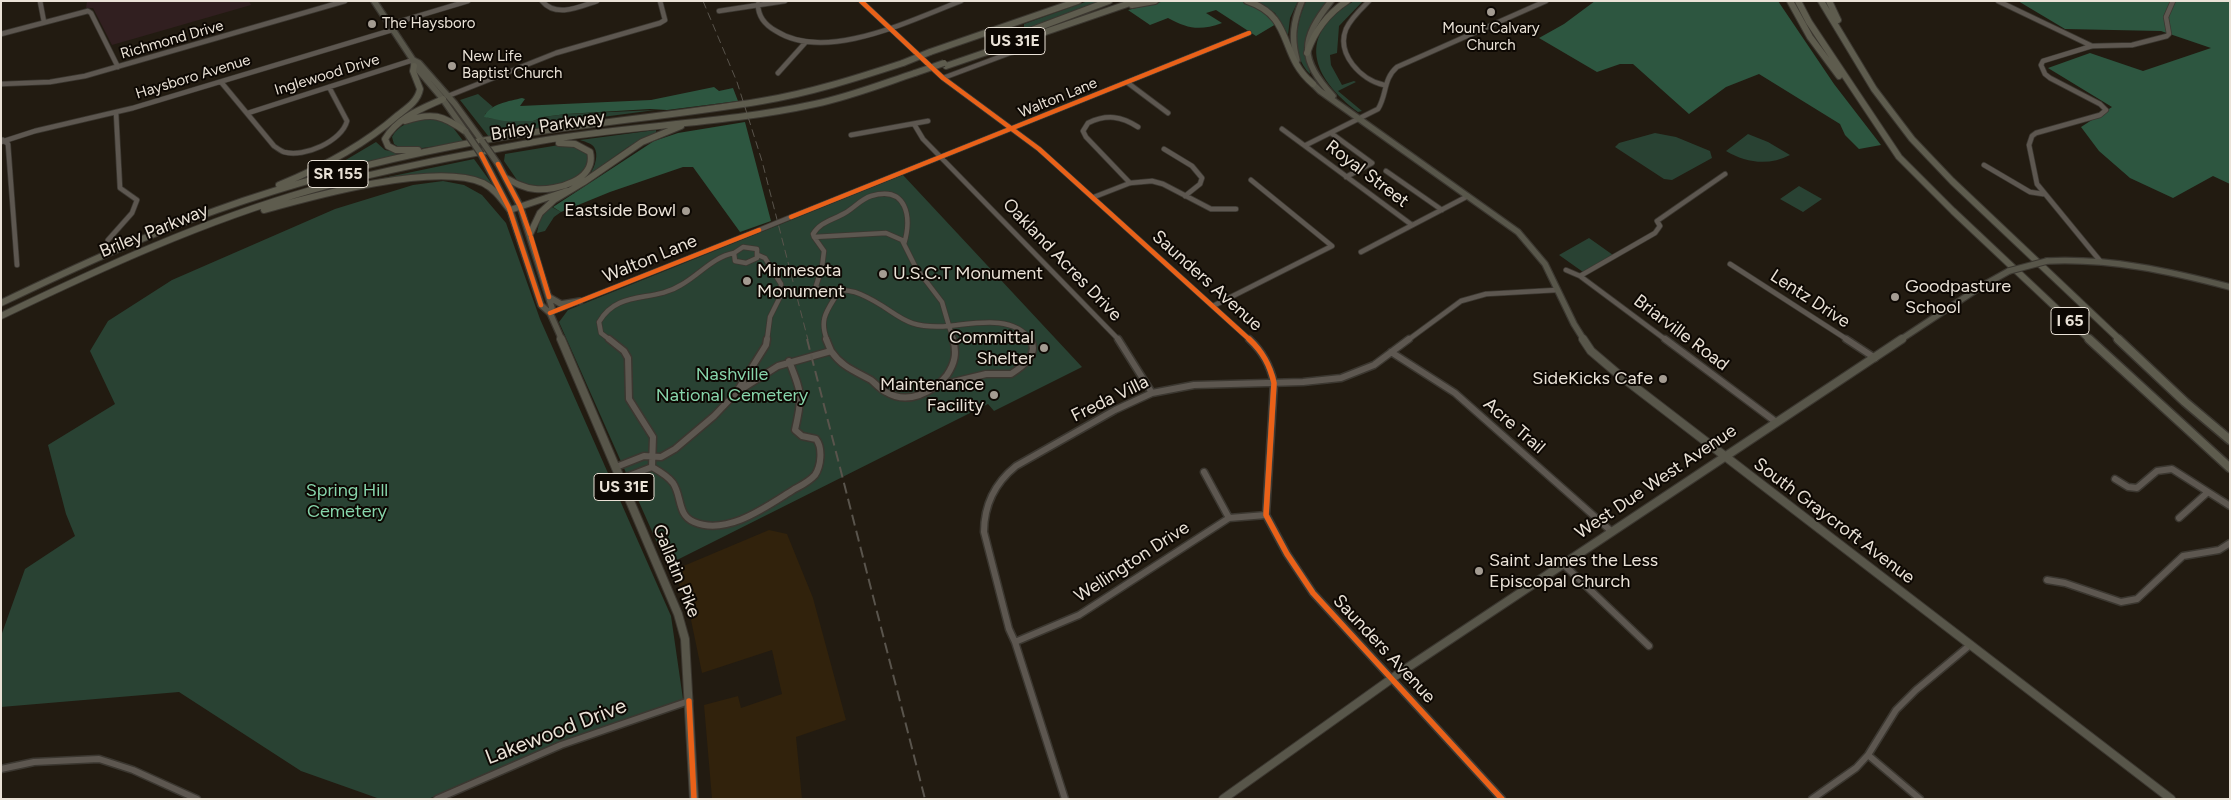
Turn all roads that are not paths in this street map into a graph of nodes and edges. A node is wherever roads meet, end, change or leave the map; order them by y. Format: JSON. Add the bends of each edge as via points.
{"nodes":[{"id":1,"x":40,"y":1,"type":"edge"},
{"id":2,"x":346,"y":1,"type":"edge"},
{"id":3,"x":374,"y":1,"type":"edge"},
{"id":4,"x":468,"y":1,"type":"edge"},
{"id":5,"x":542,"y":1,"type":"edge"},
{"id":6,"x":598,"y":1,"type":"edge"},
{"id":7,"x":660,"y":1,"type":"edge"},
{"id":8,"x":785,"y":1,"type":"edge"},
{"id":9,"x":861,"y":1,"type":"edge"},
{"id":10,"x":962,"y":1,"type":"edge"},
{"id":11,"x":1078,"y":1,"type":"edge"},
{"id":12,"x":1108,"y":1,"type":"edge"},
{"id":13,"x":1136,"y":1,"type":"edge"},
{"id":14,"x":1156,"y":1,"type":"edge"},
{"id":15,"x":1247,"y":1,"type":"edge"},
{"id":16,"x":1302,"y":1,"type":"edge"},
{"id":17,"x":1331,"y":1,"type":"edge"},
{"id":18,"x":1347,"y":1,"type":"edge"},
{"id":19,"x":1368,"y":1,"type":"edge"},
{"id":20,"x":1546,"y":1,"type":"edge"},
{"id":21,"x":1790,"y":1,"type":"edge"},
{"id":22,"x":1798,"y":1,"type":"edge"},
{"id":23,"x":1821,"y":1,"type":"edge"},
{"id":24,"x":1829,"y":1,"type":"edge"},
{"id":25,"x":1998,"y":1,"type":"edge"},
{"id":26,"x":2174,"y":1,"type":"edge"},
{"id":27,"x":758,"y":4,"type":"junction"},
{"id":28,"x":1120,"y":7,"type":"junction"},
{"id":29,"x":719,"y":11,"type":"dead end"},
{"id":30,"x":44,"y":22,"type":"junction"},
{"id":31,"x":888,"y":27,"type":"junction"},
{"id":32,"x":390,"y":28,"type":"junction"},
{"id":33,"x":1249,"y":33,"type":"dead end"},
{"id":34,"x":1,"y":34,"type":"edge"},
{"id":35,"x":805,"y":43,"type":"junction"},
{"id":36,"x":1038,"y":46,"type":"dead end"},
{"id":37,"x":2092,"y":46,"type":"junction"},
{"id":38,"x":1306,"y":53,"type":"junction"},
{"id":39,"x":1853,"y":54,"type":"junction"},
{"id":40,"x":414,"y":63,"type":"junction"},
{"id":41,"x":945,"y":64,"type":"junction"},
{"id":42,"x":118,"y":67,"type":"junction"},
{"id":43,"x":778,"y":73,"type":"dead end"},
{"id":44,"x":943,"y":78,"type":"junction"},
{"id":45,"x":221,"y":82,"type":"junction"},
{"id":46,"x":1128,"y":83,"type":"junction"},
{"id":47,"x":1,"y":84,"type":"edge"},
{"id":48,"x":1313,"y":84,"type":"junction"},
{"id":49,"x":1384,"y":85,"type":"junction"},
{"id":50,"x":328,"y":87,"type":"junction"},
{"id":51,"x":444,"y":98,"type":"junction"},
{"id":52,"x":1343,"y":107,"type":"junction"},
{"id":53,"x":116,"y":112,"type":"junction"},
{"id":54,"x":248,"y":113,"type":"junction"},
{"id":55,"x":1168,"y":113,"type":"dead end"},
{"id":56,"x":715,"y":120,"type":"junction"},
{"id":57,"x":1360,"y":120,"type":"junction"},
{"id":58,"x":397,"y":121,"type":"junction"},
{"id":59,"x":928,"y":121,"type":"dead end"},
{"id":60,"x":914,"y":124,"type":"junction"},
{"id":61,"x":1138,"y":127,"type":"dead end"},
{"id":62,"x":1282,"y":129,"type":"dead end"},
{"id":63,"x":1880,"y":129,"type":"junction"},
{"id":64,"x":1011,"y":130,"type":"junction"},
{"id":65,"x":466,"y":132,"type":"junction"},
{"id":66,"x":1331,"y":133,"type":"junction"},
{"id":67,"x":851,"y":135,"type":"dead end"},
{"id":68,"x":3,"y":140,"type":"edge"},
{"id":69,"x":530,"y":143,"type":"junction"},
{"id":70,"x":460,"y":145,"type":"junction"},
{"id":71,"x":1306,"y":145,"type":"junction"},
{"id":72,"x":1164,"y":149,"type":"dead end"},
{"id":73,"x":940,"y":157,"type":"junction"},
{"id":74,"x":1984,"y":165,"type":"dead end"},
{"id":75,"x":1386,"y":171,"type":"dead end"},
{"id":76,"x":1725,"y":174,"type":"dead end"},
{"id":77,"x":1346,"y":177,"type":"junction"},
{"id":78,"x":506,"y":178,"type":"junction"},
{"id":79,"x":1251,"y":180,"type":"dead end"},
{"id":80,"x":1130,"y":183,"type":"junction"},
{"id":81,"x":567,"y":191,"type":"junction"},
{"id":82,"x":2043,"y":194,"type":"junction"},
{"id":83,"x":1185,"y":196,"type":"junction"},
{"id":84,"x":1468,"y":196,"type":"junction"},
{"id":85,"x":1094,"y":197,"type":"junction"},
{"id":86,"x":520,"y":206,"type":"junction"},
{"id":87,"x":219,"y":209,"type":"junction"},
{"id":88,"x":1236,"y":209,"type":"dead end"},
{"id":89,"x":510,"y":210,"type":"junction"},
{"id":90,"x":1442,"y":210,"type":"junction"},
{"id":91,"x":1412,"y":225,"type":"junction"},
{"id":92,"x":530,"y":234,"type":"junction"},
{"id":93,"x":814,"y":237,"type":"junction"},
{"id":94,"x":108,"y":240,"type":"dead end"},
{"id":95,"x":904,"y":244,"type":"junction"},
{"id":96,"x":153,"y":246,"type":"junction"},
{"id":97,"x":1361,"y":252,"type":"dead end"},
{"id":98,"x":734,"y":253,"type":"junction"},
{"id":99,"x":758,"y":255,"type":"junction"},
{"id":100,"x":2101,"y":262,"type":"junction"},
{"id":101,"x":528,"y":263,"type":"junction"},
{"id":102,"x":1730,"y":264,"type":"dead end"},
{"id":103,"x":17,"y":265,"type":"dead end"},
{"id":104,"x":540,"y":266,"type":"junction"},
{"id":105,"x":1566,"y":270,"type":"dead end"},
{"id":106,"x":1580,"y":276,"type":"junction"},
{"id":107,"x":2230,"y":287,"type":"edge"},
{"id":108,"x":840,"y":289,"type":"junction"},
{"id":109,"x":1557,"y":290,"type":"junction"},
{"id":110,"x":548,"y":296,"type":"junction"},
{"id":111,"x":580,"y":301,"type":"junction"},
{"id":112,"x":1,"y":304,"type":"edge"},
{"id":113,"x":1213,"y":306,"type":"junction"},
{"id":114,"x":550,"y":313,"type":"junction"},
{"id":115,"x":1,"y":316,"type":"edge"},
{"id":116,"x":949,"y":327,"type":"junction"},
{"id":117,"x":831,"y":352,"type":"junction"},
{"id":118,"x":1391,"y":352,"type":"junction"},
{"id":119,"x":1875,"y":358,"type":"junction"},
{"id":120,"x":790,"y":361,"type":"junction"},
{"id":121,"x":1274,"y":383,"type":"junction"},
{"id":122,"x":945,"y":384,"type":"dead end"},
{"id":123,"x":737,"y":392,"type":"junction"},
{"id":124,"x":1152,"y":393,"type":"junction"},
{"id":125,"x":1776,"y":422,"type":"junction"},
{"id":126,"x":2230,"y":440,"type":"edge"},
{"id":127,"x":1724,"y":456,"type":"junction"},
{"id":128,"x":652,"y":457,"type":"junction"},
{"id":129,"x":616,"y":467,"type":"junction"},
{"id":130,"x":652,"y":467,"type":"junction"},
{"id":131,"x":2230,"y":468,"type":"edge"},
{"id":132,"x":1204,"y":472,"type":"dead end"},
{"id":133,"x":2115,"y":479,"type":"dead end"},
{"id":134,"x":621,"y":480,"type":"junction"},
{"id":135,"x":2208,"y":492,"type":"junction"},
{"id":136,"x":2230,"y":506,"type":"edge"},
{"id":137,"x":1266,"y":515,"type":"junction"},
{"id":138,"x":1229,"y":518,"type":"junction"},
{"id":139,"x":2179,"y":518,"type":"dead end"},
{"id":140,"x":1611,"y":531,"type":"junction"},
{"id":141,"x":2230,"y":544,"type":"edge"},
{"id":142,"x":1563,"y":564,"type":"junction"},
{"id":143,"x":2047,"y":580,"type":"dead end"},
{"id":144,"x":1016,"y":642,"type":"junction"},
{"id":145,"x":1970,"y":645,"type":"junction"},
{"id":146,"x":1649,"y":646,"type":"dead end"},
{"id":147,"x":1392,"y":678,"type":"junction"},
{"id":148,"x":689,"y":700,"type":"junction"},
{"id":149,"x":1868,"y":755,"type":"junction"},
{"id":150,"x":1,"y":769,"type":"edge"},
{"id":151,"x":197,"y":799,"type":"edge"},
{"id":152,"x":437,"y":799,"type":"edge"},
{"id":153,"x":694,"y":799,"type":"edge"},
{"id":154,"x":1065,"y":799,"type":"edge"},
{"id":155,"x":1223,"y":799,"type":"edge"},
{"id":156,"x":1502,"y":799,"type":"edge"},
{"id":157,"x":1812,"y":799,"type":"edge"},
{"id":158,"x":1920,"y":799,"type":"edge"},
{"id":159,"x":2171,"y":799,"type":"edge"}],
"edges":[{"from":1,"to":30,"type":"street"},
{"from":2,"to":42,"type":"street","name":"Richmond Drive"},
{"from":3,"to":32,"type":"main road","name":"Gallatin Pike"},
{"from":4,"to":32,"type":"street","name":"Haysboro Avenue"},
{"from":5,"to":6,"type":"street","via":[[548,8],[560,10]]},
{"from":7,"to":51,"type":"street","via":[[664,22],[542,58]]},
{"from":8,"to":27,"type":"street"},
{"from":9,"to":31,"type":"street","name":"Saunders Avenue"},
{"from":10,"to":31,"type":"street"},
{"from":11,"to":70,"type":"highway","name":"Briley Parkway","number":"US 31E","bridge":true,"via":[[828,88],[763,101]]},
{"from":12,"to":41,"type":"highway"},
{"from":13,"to":28,"type":"highway"},
{"from":14,"to":28,"type":"highway","number":"US 31E"},
{"from":15,"to":48,"type":"highway","via":[[1277,20],[1294,65]]},
{"from":16,"to":48,"type":"main road","via":[[1291,38],[1298,63]]},
{"from":17,"to":38,"type":"main road","via":[[1311,27],[1306,38]]},
{"from":18,"to":38,"type":"highway","via":[[1319,25]]},
{"from":19,"to":49,"type":"street","via":[[1348,27],[1344,39],[1345,52],[1366,80]]},
{"from":20,"to":49,"type":"street","via":[[1397,67],[1390,72]]},
{"from":21,"to":63,"type":"highway","via":[[1810,37]]},
{"from":22,"to":63,"type":"highway","number":"I 65"},
{"from":23,"to":39,"type":"highway","number":"I 65"},
{"from":24,"to":39,"type":"highway"},
{"from":25,"to":37,"type":"street"},
{"from":26,"to":37,"type":"street","via":[[2167,13],[2167,36],[2126,46]]},
{"from":27,"to":29,"type":"street"},
{"from":27,"to":35,"type":"street","via":[[761,19],[769,27]]},
{"from":28,"to":41,"type":"highway","number":"US 31E"},
{"from":30,"to":34,"type":"street"},
{"from":30,"to":42,"type":"street","via":[[88,11]]},
{"from":31,"to":35,"type":"street","via":[[831,43]]},
{"from":31,"to":44,"type":"street","name":"Saunders Avenue"},
{"from":32,"to":40,"type":"main road","name":"Gallatin Pike"},
{"from":32,"to":45,"type":"street","name":"Haysboro Avenue"},
{"from":33,"to":46,"type":"street","name":"Walton Lane"},
{"from":35,"to":43,"type":"street"},
{"from":36,"to":44,"type":"street"},
{"from":37,"to":82,"type":"street","via":[[2043,61],[2041,65],[2050,78],[2106,110],[2100,115],[2032,136],[2029,145],[2035,180]]},
{"from":38,"to":52,"type":"main road","via":[[1316,76]]},
{"from":39,"to":126,"type":"highway","number":"I 65","via":[[1893,116],[1923,151],[2118,340]]},
{"from":40,"to":50,"type":"street","name":"Inglewood Drive"},
{"from":40,"to":51,"type":"main road","name":"Gallatin Pike"},
{"from":40,"to":58,"type":"highway","via":[[413,71],[421,90]]},
{"from":41,"to":56,"type":"highway","name":"Briley Parkway","number":"US 31E","bridge":true,"via":[[848,96]]},
{"from":42,"to":47,"type":"street","name":"Richmond Drive","via":[[50,82]]},
{"from":44,"to":64,"type":"street","name":"Saunders Avenue"},
{"from":45,"to":53,"type":"street","name":"Haysboro Avenue"},
{"from":45,"to":54,"type":"street"},
{"from":46,"to":55,"type":"street"},
{"from":46,"to":64,"type":"street","name":"Walton Lane"},
{"from":48,"to":52,"type":"main road"},
{"from":49,"to":57,"type":"street","via":[[1382,104]]},
{"from":50,"to":54,"type":"street","name":"Inglewood Drive"},
{"from":50,"to":54,"type":"street","via":[[347,126],[333,141],[305,151],[279,150]]},
{"from":51,"to":58,"type":"highway"},
{"from":51,"to":65,"type":"main road","name":"Gallatin Pike"},
{"from":51,"to":78,"type":"main road","name":"Gallatin Pike","number":"US 31E","bridge":true,"via":[[475,129]]},
{"from":52,"to":57,"type":"main road"},
{"from":53,"to":68,"type":"street","name":"Haysboro Avenue"},
{"from":53,"to":94,"type":"street","via":[[120,188],[137,200],[132,213]]},
{"from":56,"to":69,"type":"highway","name":"Briley Parkway","number":"SR 155","via":[[636,127]]},
{"from":56,"to":81,"type":"highway","number":"US 31E","via":[[677,127],[646,139]]},
{"from":57,"to":66,"type":"street"},
{"from":57,"to":84,"type":"main road"},
{"from":58,"to":65,"type":"highway","via":[[440,115]]},
{"from":58,"to":70,"type":"highway","via":[[385,139],[388,146],[396,150]]},
{"from":58,"to":87,"type":"highway","via":[[325,167]]},
{"from":59,"to":60,"type":"street"},
{"from":60,"to":67,"type":"street"},
{"from":60,"to":73,"type":"street","name":"Oakland Acres Drive","via":[[918,134]]},
{"from":61,"to":80,"type":"street","via":[[1120,117],[1109,116],[1088,123],[1083,131]]},
{"from":62,"to":71,"type":"street","name":"Royal Street"},
{"from":63,"to":131,"type":"highway","number":"I 65","via":[[1899,157],[1953,211]]},
{"from":64,"to":73,"type":"street","name":"Walton Lane"},
{"from":64,"to":85,"type":"street","name":"Saunders Avenue","via":[[1039,149]]},
{"from":65,"to":89,"type":"main road","name":"Gallatin Pike","number":"US 31E","bridge":true,"via":[[490,169]]},
{"from":66,"to":71,"type":"street"},
{"from":66,"to":77,"type":"street","via":[[1372,164]]},
{"from":68,"to":103,"type":"street","via":[[8,144]]},
{"from":69,"to":78,"type":"highway","via":[[575,144],[590,152],[592,161],[586,173],[579,178],[552,189],[523,187]]},
{"from":69,"to":96,"type":"highway","name":"Briley Parkway","number":"SR 155","via":[[310,190]]},
{"from":70,"to":87,"type":"highway","name":"Briley Parkway","number":"SR 155","via":[[310,180]]},
{"from":71,"to":77,"type":"street","name":"Royal Street"},
{"from":72,"to":83,"type":"street","via":[[1192,166],[1202,178],[1200,184]]},
{"from":73,"to":111,"type":"street","name":"Walton Lane","bridge":true},
{"from":73,"to":124,"type":"street","name":"Oakland Acres Drive","via":[[1115,334]]},
{"from":74,"to":82,"type":"street","via":[[2030,192]]},
{"from":75,"to":90,"type":"street","via":[[1403,186]]},
{"from":76,"to":106,"type":"street","via":[[1657,221],[1660,226],[1655,233]]},
{"from":77,"to":91,"type":"street","name":"Royal Street"},
{"from":78,"to":86,"type":"main road","name":"Gallatin Pike","number":"US 31E"},
{"from":79,"to":113,"type":"street","via":[[1332,246]]},
{"from":80,"to":83,"type":"street","via":[[1152,181]]},
{"from":80,"to":85,"type":"street"},
{"from":81,"to":86,"type":"highway"},
{"from":81,"to":92,"type":"highway","number":"US 31E","via":[[539,213]]},
{"from":82,"to":100,"type":"street"},
{"from":83,"to":88,"type":"street","via":[[1211,209]]},
{"from":84,"to":90,"type":"street"},
{"from":84,"to":109,"type":"main road","name":"South Graycroft Avenue","via":[[1518,232],[1545,264]]},
{"from":85,"to":113,"type":"street","name":"Saunders Avenue"},
{"from":86,"to":89,"type":"highway"},
{"from":86,"to":92,"type":"main road","name":"Gallatin Pike","number":"US 31E"},
{"from":87,"to":112,"type":"highway","name":"Briley Parkway","number":"SR 155","via":[[115,250]]},
{"from":89,"to":96,"type":"highway","via":[[495,192],[481,182],[450,178],[413,179],[294,201]]},
{"from":89,"to":101,"type":"main road","name":"Gallatin Pike","number":"US 31E"},
{"from":90,"to":91,"type":"street"},
{"from":91,"to":97,"type":"street"},
{"from":92,"to":104,"type":"main road","name":"Gallatin Pike","number":"US 31E"},
{"from":93,"to":95,"type":"street","via":[[886,233]]},
{"from":93,"to":95,"type":"street","via":[[814,230],[824,222],[872,196],[887,195],[906,206],[908,235]]},
{"from":93,"to":108,"type":"street","via":[[824,251],[816,288]]},
{"from":95,"to":116,"type":"street","via":[[916,268],[943,301]]},
{"from":96,"to":115,"type":"highway","name":"Briley Parkway","number":"SR 155"},
{"from":98,"to":99,"type":"street","via":[[740,248],[750,247],[756,249]]},
{"from":98,"to":99,"type":"street","via":[[734,259],[741,263],[751,262]]},
{"from":98,"to":128,"type":"street","via":[[719,259],[676,289],[616,303],[600,318],[601,333],[628,358],[630,399],[651,432],[654,443]]},
{"from":99,"to":123,"type":"street","via":[[765,258],[775,272],[781,284],[781,295],[770,317],[766,345]]},
{"from":100,"to":107,"type":"main road","name":"West Due West Avenue","via":[[2152,268]]},
{"from":100,"to":119,"type":"main road","name":"West Due West Avenue","bridge":true,"via":[[2047,261],[2009,271]]},
{"from":101,"to":104,"type":"main road"},
{"from":101,"to":114,"type":"main road","name":"Gallatin Pike","number":"US 31E","via":[[541,305]]},
{"from":102,"to":119,"type":"street","name":"Lentz Drive"},
{"from":104,"to":110,"type":"main road","name":"Gallatin Pike","number":"US 31E"},
{"from":105,"to":106,"type":"street","name":"Briarville Road"},
{"from":106,"to":125,"type":"street","name":"Briarville Road"},
{"from":108,"to":116,"type":"street","via":[[852,291],[906,323]]},
{"from":108,"to":117,"type":"street","via":[[822,321]]},
{"from":109,"to":118,"type":"street","name":"Freda Villa","via":[[1486,294],[1461,301]]},
{"from":109,"to":127,"type":"main road","name":"South Graycroft Avenue","via":[[1591,351]]},
{"from":110,"to":111,"type":"main road","via":[[561,304]]},
{"from":110,"to":114,"type":"main road","name":"Gallatin Pike","number":"US 31E","via":[[552,308]]},
{"from":111,"to":114,"type":"street","name":"Walton Lane"},
{"from":113,"to":121,"type":"street","name":"Saunders Avenue","via":[[1258,347],[1270,366]]},
{"from":114,"to":129,"type":"main road","name":"Gallatin Pike","number":"US 31E"},
{"from":116,"to":117,"type":"street","via":[[956,352],[953,365],[931,390],[917,397],[885,392],[879,385],[845,368]]},
{"from":116,"to":122,"type":"street","via":[[990,322],[1012,324],[1028,335],[1033,353],[1011,374],[966,378]]},
{"from":117,"to":120,"type":"street"},
{"from":118,"to":121,"type":"street","name":"Freda Villa","via":[[1374,365],[1341,378]]},
{"from":118,"to":140,"type":"street","name":"Acre Trail","via":[[1454,393]]},
{"from":119,"to":125,"type":"main road","name":"West Due West Avenue"},
{"from":120,"to":123,"type":"street"},
{"from":120,"to":130,"type":"street","via":[[801,392],[794,430],[802,436],[816,438],[820,445],[820,462],[815,475],[807,482],[742,518],[704,524],[682,514],[674,485]]},
{"from":121,"to":124,"type":"street","name":"Freda Villa","via":[[1194,385]]},
{"from":121,"to":137,"type":"street","name":"Saunders Avenue"},
{"from":123,"to":128,"type":"street","via":[[682,444],[663,456]]},
{"from":124,"to":144,"type":"street","name":"Freda Villa","via":[[1115,410],[1016,466],[996,486],[986,511],[984,532],[1009,629]]},
{"from":125,"to":127,"type":"main road","name":"West Due West Avenue"},
{"from":127,"to":140,"type":"main road","name":"West Due West Avenue"},
{"from":127,"to":145,"type":"main road","name":"South Graycroft Avenue"},
{"from":128,"to":129,"type":"street","via":[[644,456]]},
{"from":128,"to":130,"type":"street"},
{"from":129,"to":134,"type":"main road","name":"Gallatin Pike","number":"US 31E"},
{"from":130,"to":134,"type":"street"},
{"from":132,"to":138,"type":"street"},
{"from":133,"to":135,"type":"street","via":[[2137,488],[2159,468],[2165,467]]},
{"from":134,"to":148,"type":"main road","name":"Gallatin Pike","number":"US 31E","via":[[678,614],[685,639]]},
{"from":135,"to":136,"type":"street"},
{"from":135,"to":139,"type":"street"},
{"from":137,"to":138,"type":"street","name":"Wellington Drive"},
{"from":137,"to":147,"type":"street","name":"Saunders Avenue","via":[[1313,593]]},
{"from":138,"to":144,"type":"street","name":"Wellington Drive","via":[[1079,614]]},
{"from":140,"to":142,"type":"main road","name":"West Due West Avenue"},
{"from":141,"to":143,"type":"street","via":[[2217,553],[2183,556],[2131,602],[2121,602],[2066,583]]},
{"from":142,"to":146,"type":"street"},
{"from":142,"to":147,"type":"main road","name":"West Due West Avenue"},
{"from":144,"to":154,"type":"street","name":"Freda Villa"},
{"from":145,"to":149,"type":"street","via":[[1896,710]]},
{"from":145,"to":159,"type":"main road","name":"South Graycroft Avenue"},
{"from":147,"to":155,"type":"main road","name":"West Due West Avenue"},
{"from":147,"to":156,"type":"street","name":"Saunders Avenue"},
{"from":148,"to":152,"type":"street","name":"Lakewood Drive","via":[[564,744]]},
{"from":148,"to":153,"type":"main road","name":"Gallatin Pike","number":"US 31E"},
{"from":149,"to":157,"type":"street","via":[[1856,768]]},
{"from":149,"to":158,"type":"street"},
{"from":150,"to":151,"type":"street","via":[[34,762],[99,759],[133,770]]}]}
